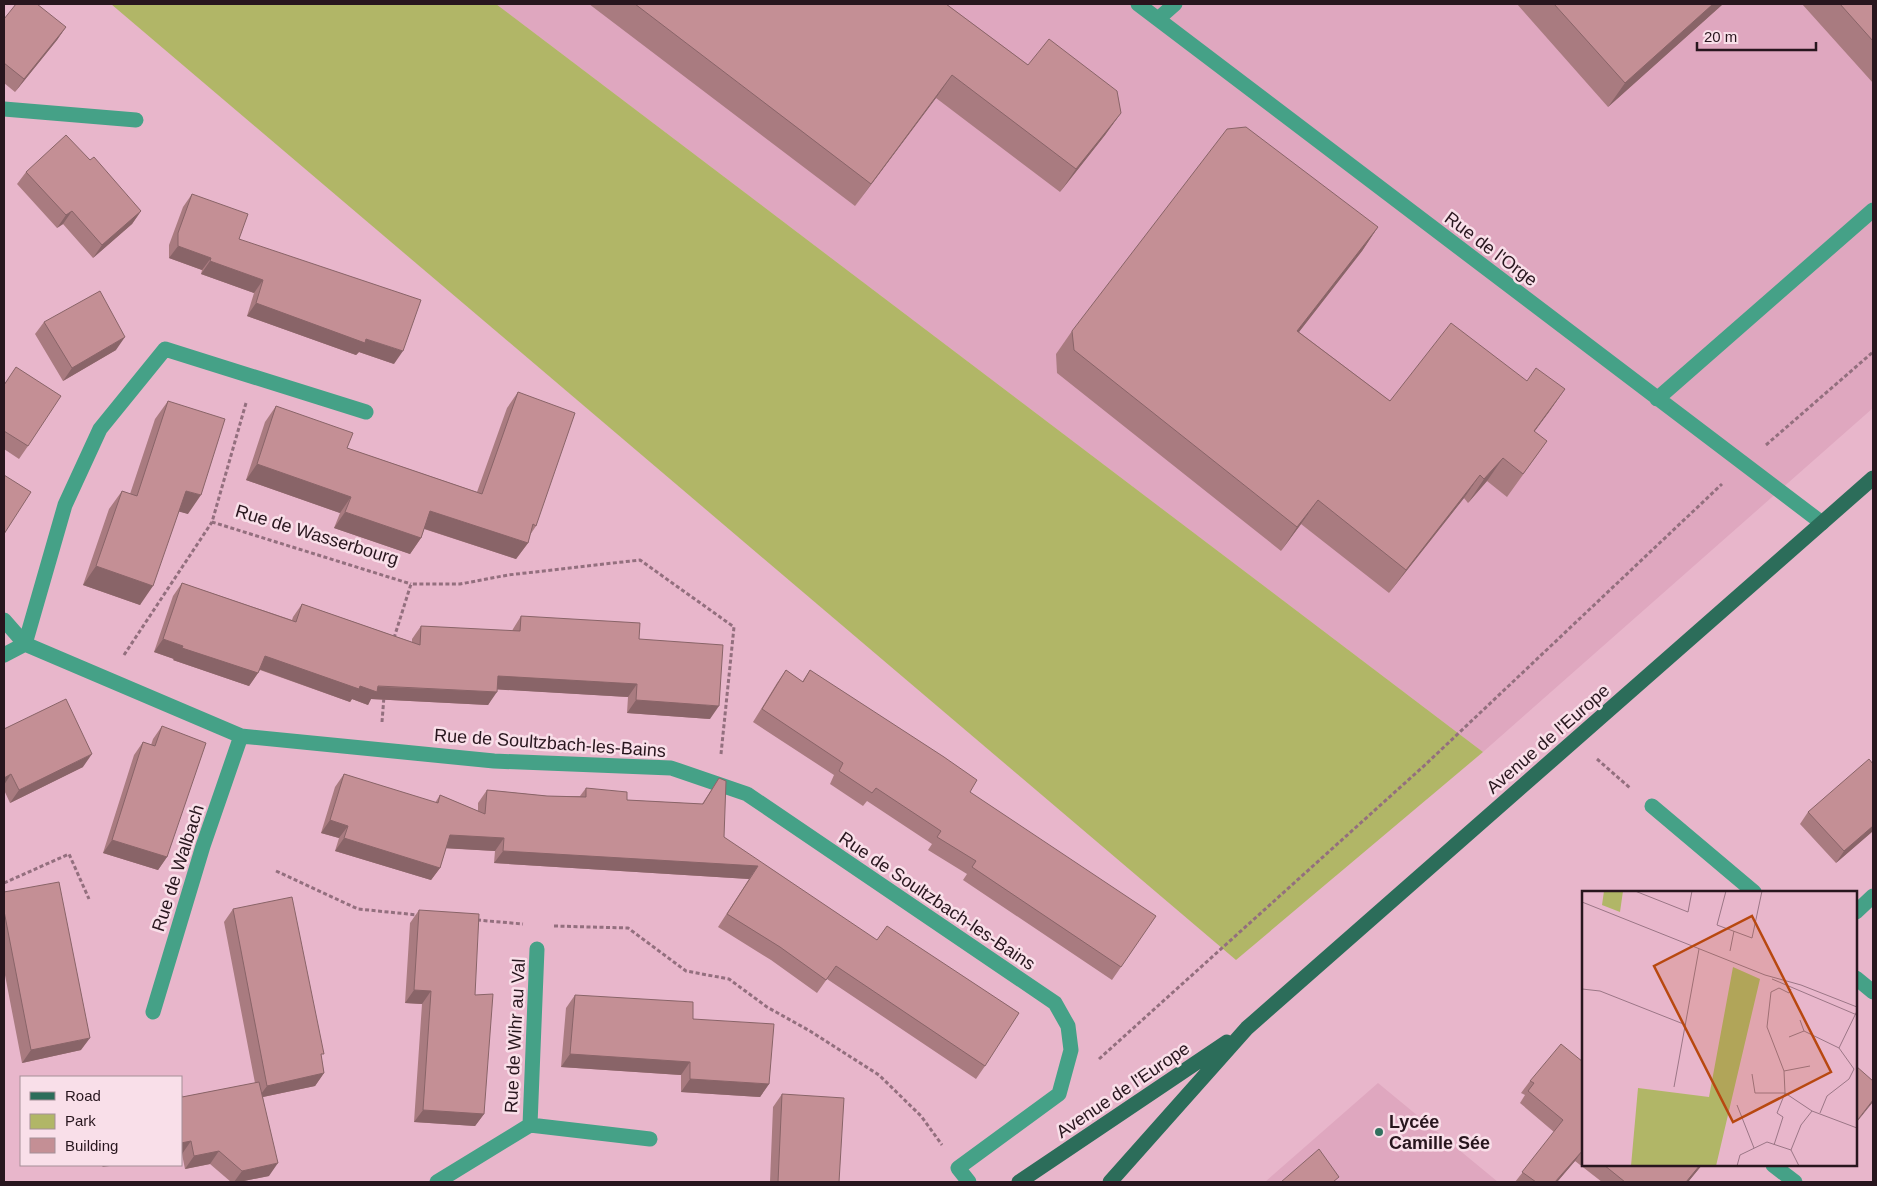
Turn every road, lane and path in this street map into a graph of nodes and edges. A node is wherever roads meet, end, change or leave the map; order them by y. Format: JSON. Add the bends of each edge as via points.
{"nodes":[{"id":1,"x":1138,"y":4,"type":"edge"},
{"id":2,"x":1175,"y":4,"type":"edge"},
{"id":3,"x":1158,"y":19,"type":"junction"},
{"id":4,"x":4,"y":110,"type":"edge"},
{"id":5,"x":136,"y":120,"type":"dead end"},
{"id":6,"x":1873,"y":210,"type":"edge"},
{"id":7,"x":1873,"y":352,"type":"edge"},
{"id":8,"x":253,"y":378,"type":"junction"},
{"id":9,"x":1657,"y":399,"type":"junction"},
{"id":10,"x":366,"y":412,"type":"dead end"},
{"id":11,"x":1743,"y":465,"type":"junction"},
{"id":12,"x":1873,"y":478,"type":"edge"},
{"id":13,"x":212,"y":522,"type":"junction"},
{"id":14,"x":1822,"y":523,"type":"junction"},
{"id":15,"x":411,"y":584,"type":"junction"},
{"id":16,"x":4,"y":620,"type":"edge"},
{"id":17,"x":25,"y":644,"type":"junction"},
{"id":18,"x":391,"y":646,"type":"edge"},
{"id":19,"x":4,"y":656,"type":"edge"},
{"id":20,"x":109,"y":679,"type":"junction"},
{"id":21,"x":384,"y":693,"type":"edge"},
{"id":22,"x":241,"y":736,"type":"junction"},
{"id":23,"x":1575,"y":740,"type":"junction"},
{"id":24,"x":379,"y":750,"type":"junction"},
{"id":25,"x":718,"y":785,"type":"junction"},
{"id":26,"x":1652,"y":806,"type":"joint"},
{"id":27,"x":276,"y":871,"type":"dead end"},
{"id":28,"x":4,"y":884,"type":"edge"},
{"id":29,"x":1753,"y":891,"type":"edge"},
{"id":30,"x":1873,"y":896,"type":"edge"},
{"id":31,"x":89,"y":899,"type":"dead end"},
{"id":32,"x":1857,"y":911,"type":"edge"},
{"id":33,"x":424,"y":915,"type":"edge"},
{"id":34,"x":472,"y":919,"type":"edge"},
{"id":35,"x":538,"y":925,"type":"junction"},
{"id":36,"x":537,"y":949,"type":"joint"},
{"id":37,"x":1857,"y":979,"type":"edge"},
{"id":38,"x":1873,"y":992,"type":"edge"},
{"id":39,"x":153,"y":1012,"type":"dead end"},
{"id":40,"x":1247,"y":1028,"type":"junction"},
{"id":41,"x":1097,"y":1066,"type":"dead end"},
{"id":42,"x":530,"y":1125,"type":"junction"},
{"id":43,"x":650,"y":1139,"type":"dead end"},
{"id":44,"x":1774,"y":1166,"type":"edge"},
{"id":45,"x":958,"y":1168,"type":"junction"},
{"id":46,"x":436,"y":1182,"type":"edge"},
{"id":47,"x":968,"y":1182,"type":"edge"},
{"id":48,"x":1019,"y":1182,"type":"edge"},
{"id":49,"x":1110,"y":1182,"type":"edge"},
{"id":50,"x":1795,"y":1182,"type":"edge"}],
"edges":[{"from":1,"to":3,"type":"street","name":"Rue de l'Orge"},
{"from":2,"to":3,"type":"street"},
{"from":3,"to":9,"type":"street","name":"Rue de l'Orge"},
{"from":4,"to":5,"type":"street"},
{"from":6,"to":9,"type":"street"},
{"from":7,"to":11,"type":"path"},
{"from":8,"to":10,"type":"street"},
{"from":8,"to":13,"type":"path","name":"Rue de Wasserbourg"},
{"from":8,"to":17,"type":"street","via":[[165,350],[100,429],[65,505]]},
{"from":9,"to":11,"type":"street","name":"Rue de l'Orge"},
{"from":11,"to":14,"type":"street","name":"Rue de l'Orge"},
{"from":11,"to":41,"type":"path","via":[[1426,764],[1099,1058]]},
{"from":12,"to":14,"type":"main road","name":"Avenue de l'Europe"},
{"from":13,"to":15,"type":"path","name":"Rue de Wasserbourg"},
{"from":13,"to":20,"type":"path","name":"Rue de Wasserbourg"},
{"from":14,"to":23,"type":"main road","name":"Avenue de l'Europe"},
{"from":15,"to":18,"type":"path"},
{"from":15,"to":25,"type":"path","name":"Rue de Wasserbourg","via":[[460,584],[508,575],[640,560],[734,627]]},
{"from":16,"to":17,"type":"street"},
{"from":17,"to":19,"type":"street"},
{"from":17,"to":20,"type":"street","name":"Rue de Soultzbach-les-Bains"},
{"from":20,"to":22,"type":"street","name":"Rue de Soultzbach-les-Bains"},
{"from":21,"to":24,"type":"path"},
{"from":22,"to":24,"type":"street","name":"Rue de Soultzbach-les-Bains"},
{"from":22,"to":39,"type":"street","name":"Rue de Walbach","via":[[203,846]]},
{"from":23,"to":26,"type":"path"},
{"from":23,"to":40,"type":"main road","name":"Avenue de l'Europe"},
{"from":24,"to":25,"type":"street","name":"Rue de Soultzbach-les-Bains","via":[[494,761],[670,768]]},
{"from":25,"to":45,"type":"street","name":"Rue de Soultzbach-les-Bains","via":[[747,794],[1056,1003],[1068,1026],[1071,1050],[1059,1094]]},
{"from":26,"to":29,"type":"street"},
{"from":27,"to":33,"type":"path","via":[[358,909]]},
{"from":28,"to":31,"type":"path","via":[[69,854]]},
{"from":30,"to":32,"type":"street"},
{"from":34,"to":35,"type":"path"},
{"from":35,"to":36,"type":"path"},
{"from":35,"to":45,"type":"path","via":[[628,928],[686,971],[729,979],[767,1008],[879,1075],[921,1116]]},
{"from":36,"to":42,"type":"street","name":"Rue de Wihr au Val"},
{"from":37,"to":38,"type":"street"},
{"from":40,"to":48,"type":"main road","name":"Avenue de l'Europe"},
{"from":40,"to":49,"type":"main road","name":"Avenue de l'Europe"},
{"from":42,"to":43,"type":"street","name":"Rue de Wihr au Val"},
{"from":42,"to":46,"type":"street","name":"Rue de Wihr au Val"},
{"from":44,"to":50,"type":"street"},
{"from":45,"to":47,"type":"street"}]}
